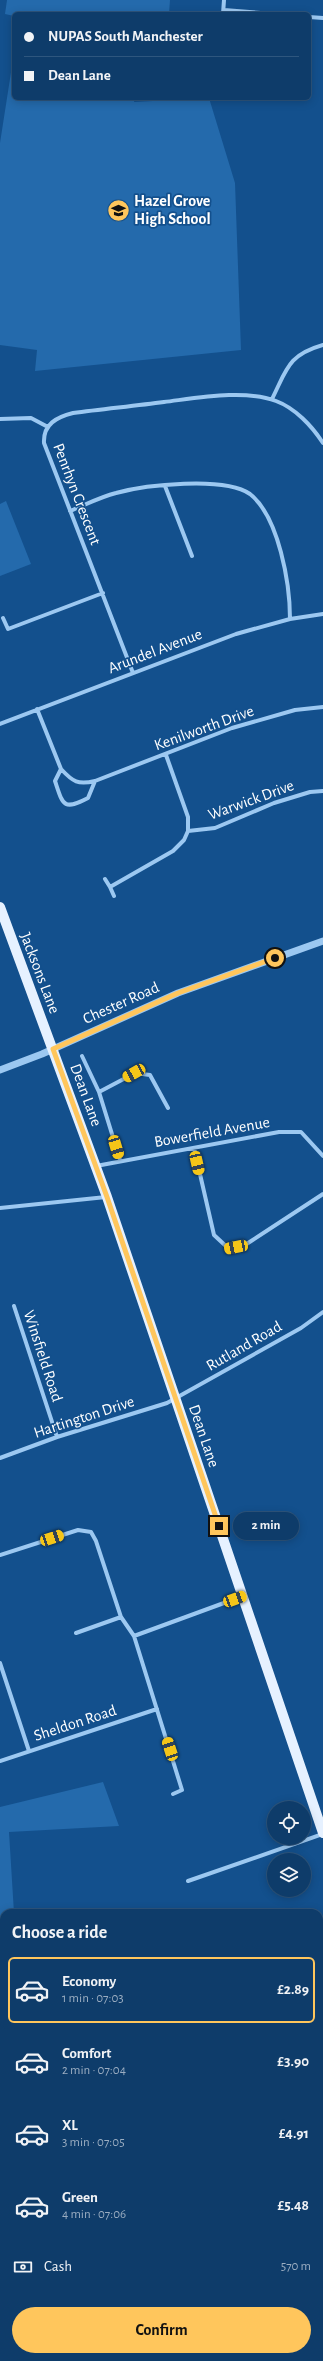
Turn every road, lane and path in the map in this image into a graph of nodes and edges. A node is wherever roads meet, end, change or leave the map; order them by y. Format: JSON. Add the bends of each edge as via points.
{"nodes":[{"id":1,"x":224,"y":0,"type":"edge"},
{"id":2,"x":224,"y":12,"type":"edge"},
{"id":3,"x":311,"y":17,"type":"edge"},
{"id":4,"x":323,"y":18,"type":"edge"},
{"id":5,"x":323,"y":345,"type":"edge"},
{"id":6,"x":272,"y":399,"type":"junction"},
{"id":7,"x":0,"y":419,"type":"edge"},
{"id":8,"x":48,"y":427,"type":"junction"},
{"id":9,"x":323,"y":443,"type":"edge"},
{"id":10,"x":165,"y":486,"type":"junction"},
{"id":11,"x":70,"y":511,"type":"junction"},
{"id":12,"x":192,"y":556,"type":"dead end"},
{"id":13,"x":103,"y":593,"type":"junction"},
{"id":14,"x":323,"y":614,"type":"edge"},
{"id":15,"x":3,"y":618,"type":"dead end"},
{"id":16,"x":290,"y":619,"type":"junction"},
{"id":17,"x":133,"y":673,"type":"junction"},
{"id":18,"x":323,"y":707,"type":"edge"},
{"id":19,"x":37,"y":710,"type":"junction"},
{"id":20,"x":0,"y":724,"type":"edge"},
{"id":21,"x":166,"y":755,"type":"junction"},
{"id":22,"x":61,"y":769,"type":"junction"},
{"id":23,"x":95,"y":780,"type":"junction"},
{"id":24,"x":323,"y":790,"type":"edge"},
{"id":25,"x":188,"y":831,"type":"junction"},
{"id":26,"x":105,"y":879,"type":"dead end"},
{"id":27,"x":110,"y":887,"type":"junction"},
{"id":28,"x":114,"y":896,"type":"dead end"},
{"id":29,"x":0,"y":907,"type":"edge"},
{"id":30,"x":323,"y":941,"type":"edge"},
{"id":31,"x":53,"y":1049,"type":"junction"},
{"id":32,"x":82,"y":1056,"type":"dead end"},
{"id":33,"x":0,"y":1070,"type":"edge"},
{"id":34,"x":99,"y":1092,"type":"junction"},
{"id":35,"x":168,"y":1108,"type":"dead end"},
{"id":36,"x":194,"y":1148,"type":"junction"},
{"id":37,"x":323,"y":1156,"type":"edge"},
{"id":38,"x":120,"y":1160,"type":"junction"},
{"id":39,"x":95,"y":1166,"type":"junction"},
{"id":40,"x":323,"y":1194,"type":"edge"},
{"id":41,"x":107,"y":1197,"type":"junction"},
{"id":42,"x":0,"y":1208,"type":"edge"},
{"id":43,"x":14,"y":1306,"type":"dead end"},
{"id":44,"x":323,"y":1312,"type":"edge"},
{"id":45,"x":176,"y":1399,"type":"junction"},
{"id":46,"x":57,"y":1437,"type":"junction"},
{"id":47,"x":0,"y":1458,"type":"edge"},
{"id":48,"x":0,"y":1555,"type":"edge"},
{"id":49,"x":243,"y":1596,"type":"junction"},
{"id":50,"x":121,"y":1617,"type":"junction"},
{"id":51,"x":76,"y":1633,"type":"dead end"},
{"id":52,"x":134,"y":1636,"type":"junction"},
{"id":53,"x":0,"y":1663,"type":"edge"},
{"id":54,"x":157,"y":1709,"type":"junction"},
{"id":55,"x":29,"y":1751,"type":"junction"},
{"id":56,"x":0,"y":1761,"type":"edge"},
{"id":57,"x":173,"y":1794,"type":"dead end"},
{"id":58,"x":323,"y":1834,"type":"edge"},
{"id":59,"x":188,"y":1881,"type":"dead end"}],
"edges":[{"from":1,"to":2,"type":"street"},
{"from":3,"to":4,"type":"street"},
{"from":5,"to":6,"type":"street","via":[[307,349],[291,362]]},
{"from":6,"to":8,"type":"street","name":"Penrhyn Crescent","via":[[229,396],[81,412],[61,416]]},
{"from":6,"to":9,"type":"street","via":[[286,405],[303,419]]},
{"from":7,"to":8,"type":"street","via":[[31,418]]},
{"from":8,"to":11,"type":"street","name":"Penrhyn Crescent","via":[[44,443]]},
{"from":10,"to":11,"type":"street","via":[[116,493]]},
{"from":10,"to":12,"type":"street"},
{"from":10,"to":16,"type":"street","via":[[213,483],[238,488],[250,495],[262,508],[271,525],[290,594]]},
{"from":11,"to":13,"type":"street","name":"Penrhyn Crescent"},
{"from":13,"to":15,"type":"street","via":[[8,629]]},
{"from":13,"to":17,"type":"street","name":"Penrhyn Crescent"},
{"from":14,"to":16,"type":"street","name":"Arundel Avenue"},
{"from":16,"to":17,"type":"street","name":"Arundel Avenue","via":[[236,634]]},
{"from":17,"to":19,"type":"street","name":"Arundel Avenue"},
{"from":18,"to":21,"type":"street","name":"Kenilworth Drive","via":[[295,710],[232,728]]},
{"from":19,"to":20,"type":"street","name":"Arundel Avenue"},
{"from":19,"to":22,"type":"street","name":"Kenilworth Drive"},
{"from":21,"to":23,"type":"street","name":"Kenilworth Drive"},
{"from":21,"to":25,"type":"street","via":[[184,802]]},
{"from":22,"to":23,"type":"street","name":"Kenilworth Drive","via":[[71,780],[83,784]]},
{"from":22,"to":23,"type":"street","via":[[55,781],[61,801],[65,805],[71,806],[88,798]]},
{"from":24,"to":25,"type":"street","name":"Warwick Drive","via":[[274,804],[215,828]]},
{"from":25,"to":27,"type":"street","via":[[184,840],[173,851]]},
{"from":26,"to":27,"type":"street"},
{"from":27,"to":28,"type":"street"},
{"from":29,"to":31,"type":"main road","name":"Jacksons Lane"},
{"from":30,"to":31,"type":"street","name":"Chester Road","via":[[178,993]]},
{"from":31,"to":33,"type":"street","name":"Chester Road"},
{"from":31,"to":39,"type":"main road","name":"Dean Lane"},
{"from":32,"to":34,"type":"street"},
{"from":34,"to":35,"type":"street","via":[[134,1073],[150,1075]]},
{"from":34,"to":38,"type":"street"},
{"from":36,"to":37,"type":"street","name":"Bowerfield Avenue","via":[[279,1132],[301,1132]]},
{"from":36,"to":38,"type":"street","name":"Bowerfield Avenue"},
{"from":36,"to":40,"type":"street","via":[[214,1235],[228,1248],[250,1242]]},
{"from":38,"to":39,"type":"street","name":"Bowerfield Avenue"},
{"from":39,"to":41,"type":"main road","name":"Dean Lane"},
{"from":41,"to":42,"type":"street"},
{"from":41,"to":45,"type":"main road","name":"Dean Lane"},
{"from":43,"to":46,"type":"street","name":"Winsfield Road"},
{"from":44,"to":45,"type":"street","name":"Rutland Road","via":[[301,1328]]},
{"from":45,"to":46,"type":"street","name":"Hartington Drive"},
{"from":45,"to":49,"type":"main road","name":"Dean Lane"},
{"from":46,"to":47,"type":"street","name":"Hartington Drive"},
{"from":48,"to":50,"type":"street","via":[[78,1530],[91,1532]]},
{"from":49,"to":52,"type":"street"},
{"from":49,"to":58,"type":"main road","name":"Dean Lane"},
{"from":50,"to":51,"type":"street"},
{"from":50,"to":52,"type":"street"},
{"from":52,"to":54,"type":"street"},
{"from":53,"to":55,"type":"street"},
{"from":54,"to":55,"type":"street","name":"Sheldon Road"},
{"from":54,"to":57,"type":"street","via":[[182,1790]]},
{"from":55,"to":56,"type":"street","name":"Sheldon Road"},
{"from":58,"to":59,"type":"street"}]}
